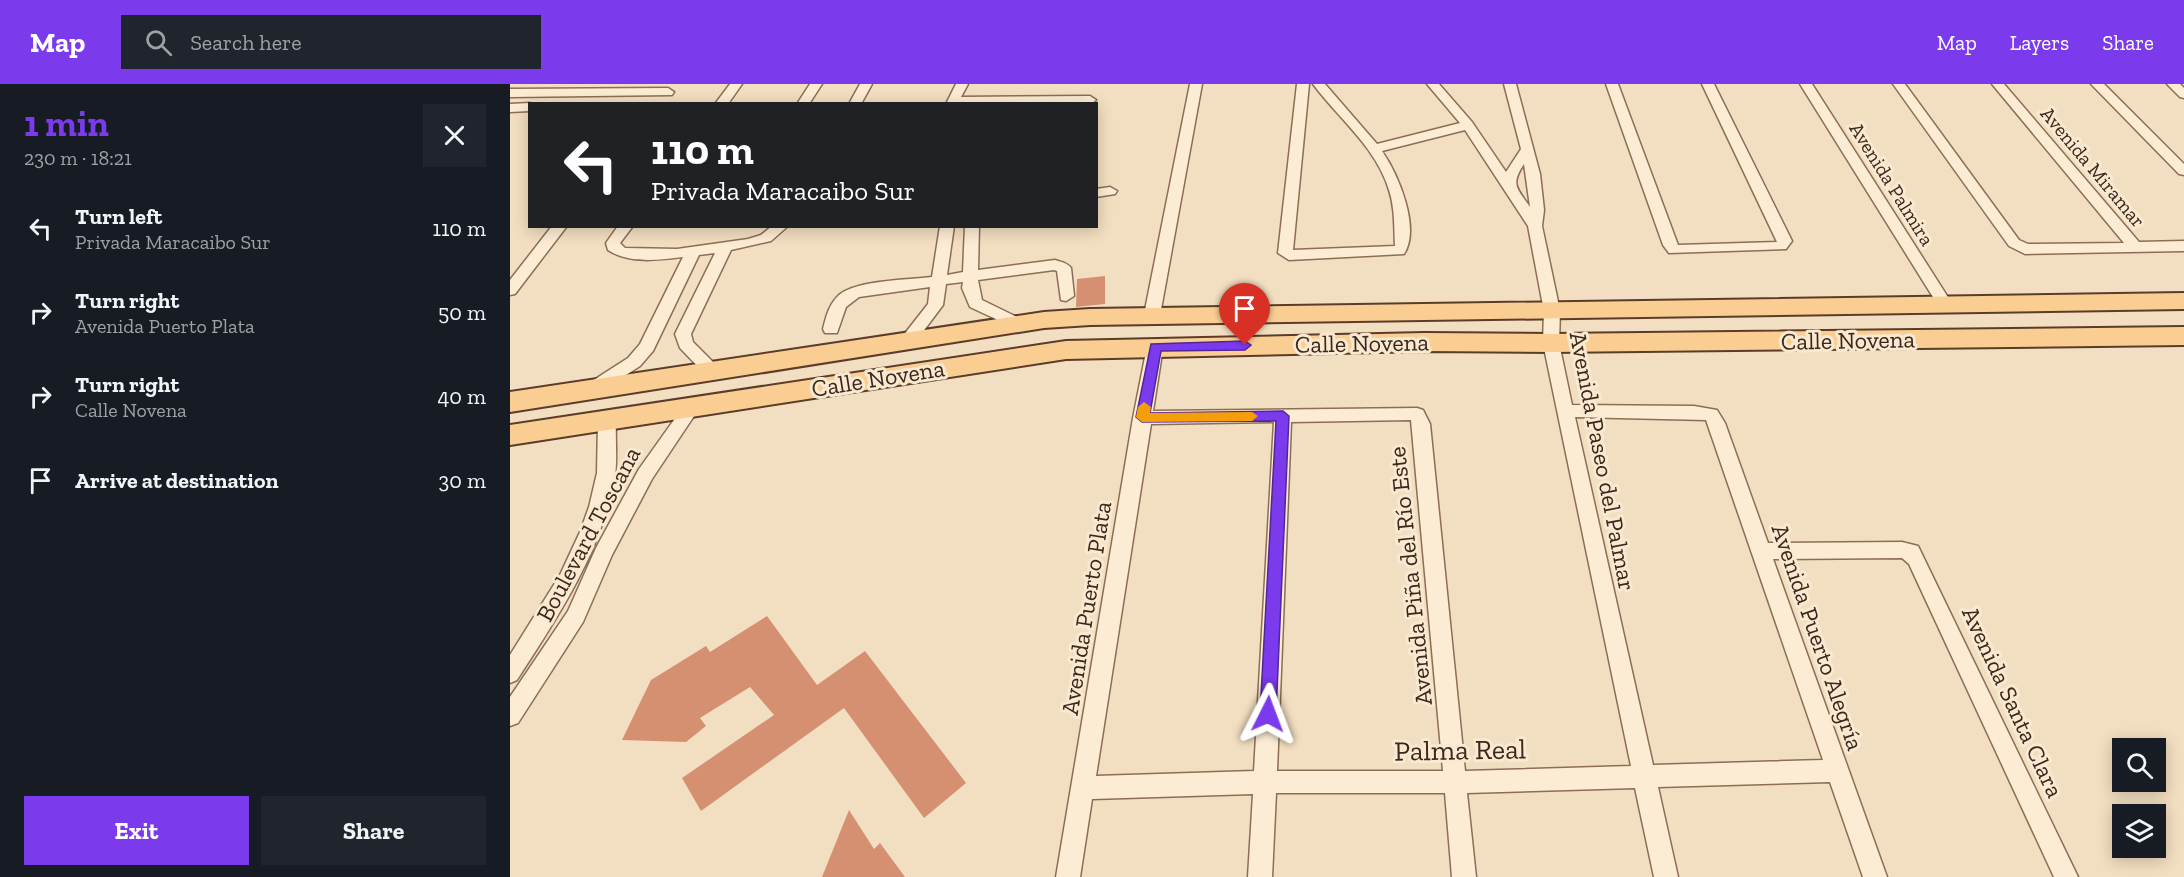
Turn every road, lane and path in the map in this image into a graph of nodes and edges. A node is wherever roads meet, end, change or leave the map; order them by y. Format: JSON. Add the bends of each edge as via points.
{"nodes":[{"id":1,"x":515,"y":84,"type":"edge"},
{"id":2,"x":736,"y":84,"type":"edge"},
{"id":3,"x":816,"y":84,"type":"edge"},
{"id":4,"x":866,"y":84,"type":"edge"},
{"id":5,"x":962,"y":84,"type":"edge"},
{"id":6,"x":1095,"y":84,"type":"edge"},
{"id":7,"x":1197,"y":84,"type":"edge"},
{"id":8,"x":1303,"y":84,"type":"edge"},
{"id":9,"x":1319,"y":84,"type":"edge"},
{"id":10,"x":1433,"y":84,"type":"edge"},
{"id":11,"x":1510,"y":84,"type":"edge"},
{"id":12,"x":1611,"y":84,"type":"edge"},
{"id":13,"x":1708,"y":84,"type":"edge"},
{"id":14,"x":1806,"y":84,"type":"edge"},
{"id":15,"x":1899,"y":84,"type":"edge"},
{"id":16,"x":1998,"y":84,"type":"edge"},
{"id":17,"x":2097,"y":84,"type":"edge"},
{"id":18,"x":2174,"y":84,"type":"edge"},
{"id":19,"x":671,"y":88,"type":"edge"},
{"id":20,"x":510,"y":91,"type":"edge"},
{"id":21,"x":2184,"y":94,"type":"edge"},
{"id":22,"x":660,"y":102,"type":"edge"},
{"id":23,"x":722,"y":102,"type":"edge"},
{"id":24,"x":804,"y":102,"type":"edge"},
{"id":25,"x":856,"y":102,"type":"edge"},
{"id":26,"x":953,"y":102,"type":"edge"},
{"id":27,"x":1090,"y":102,"type":"edge"},
{"id":28,"x":528,"y":107,"type":"edge"},
{"id":29,"x":510,"y":108,"type":"edge"},
{"id":30,"x":1468,"y":125,"type":"junction"},
{"id":31,"x":1374,"y":149,"type":"junction"},
{"id":32,"x":1526,"y":151,"type":"junction"},
{"id":33,"x":1489,"y":155,"type":"junction"},
{"id":34,"x":2184,"y":171,"type":"edge"},
{"id":35,"x":1509,"y":190,"type":"junction"},
{"id":36,"x":1535,"y":226,"type":"junction"},
{"id":37,"x":558,"y":228,"type":"edge"},
{"id":38,"x":624,"y":228,"type":"edge"},
{"id":39,"x":778,"y":228,"type":"edge"},
{"id":40,"x":947,"y":228,"type":"edge"},
{"id":41,"x":972,"y":228,"type":"edge"},
{"id":42,"x":726,"y":246,"type":"junction"},
{"id":43,"x":2184,"y":246,"type":"edge"},
{"id":44,"x":2135,"y":247,"type":"junction"},
{"id":45,"x":694,"y":250,"type":"junction"},
{"id":46,"x":970,"y":276,"type":"junction"},
{"id":47,"x":939,"y":279,"type":"junction"},
{"id":48,"x":510,"y":290,"type":"edge"},
{"id":49,"x":1066,"y":296,"type":"dead end"},
{"id":50,"x":2184,"y":302,"type":"edge"},
{"id":51,"x":1946,"y":306,"type":"junction"},
{"id":52,"x":1552,"y":311,"type":"junction"},
{"id":53,"x":692,"y":314,"type":"junction"},
{"id":54,"x":1152,"y":315,"type":"junction"},
{"id":55,"x":660,"y":317,"type":"junction"},
{"id":56,"x":1017,"y":324,"type":"junction"},
{"id":57,"x":831,"y":329,"type":"dead end"},
{"id":58,"x":2184,"y":336,"type":"edge"},
{"id":59,"x":907,"y":341,"type":"junction"},
{"id":60,"x":1551,"y":343,"type":"junction"},
{"id":61,"x":1155,"y":347,"type":"junction"},
{"id":62,"x":712,"y":371,"type":"junction"},
{"id":63,"x":592,"y":389,"type":"junction"},
{"id":64,"x":510,"y":402,"type":"edge"},
{"id":65,"x":692,"y":407,"type":"junction"},
{"id":66,"x":1565,"y":411,"type":"junction"},
{"id":67,"x":1283,"y":416,"type":"junction"},
{"id":68,"x":1142,"y":417,"type":"junction"},
{"id":69,"x":607,"y":421,"type":"junction"},
{"id":70,"x":510,"y":435,"type":"edge"},
{"id":71,"x":627,"y":506,"type":"junction"},
{"id":72,"x":597,"y":510,"type":"junction"},
{"id":73,"x":1762,"y":551,"type":"junction"},
{"id":74,"x":510,"y":673,"type":"edge"},
{"id":75,"x":510,"y":716,"type":"edge"},
{"id":76,"x":1837,"y":771,"type":"junction"},
{"id":77,"x":1644,"y":776,"type":"junction"},
{"id":78,"x":1264,"y":782,"type":"junction"},
{"id":79,"x":1456,"y":782,"type":"junction"},
{"id":80,"x":1084,"y":788,"type":"junction"},
{"id":81,"x":1068,"y":877,"type":"edge"},
{"id":82,"x":1260,"y":877,"type":"edge"},
{"id":83,"x":1464,"y":877,"type":"edge"},
{"id":84,"x":1666,"y":877,"type":"edge"},
{"id":85,"x":1875,"y":877,"type":"edge"},
{"id":86,"x":2066,"y":877,"type":"edge"}],
"edges":[{"from":1,"to":20,"type":"street"},
{"from":2,"to":23,"type":"street"},
{"from":3,"to":24,"type":"street"},
{"from":4,"to":25,"type":"street"},
{"from":5,"to":26,"type":"street"},
{"from":6,"to":27,"type":"street"},
{"from":7,"to":54,"type":"street"},
{"from":8,"to":31,"type":"street","via":[[1285,253],[1400,251],[1400,207],[1390,177]]},
{"from":9,"to":31,"type":"street"},
{"from":10,"to":30,"type":"street","name":"Avenida Paseo del Palmar"},
{"from":11,"to":32,"type":"street"},
{"from":12,"to":13,"type":"street","via":[[1674,250],[1781,246],[1785,241]]},
{"from":14,"to":51,"type":"street","name":"Avenida Palmira"},
{"from":15,"to":44,"type":"street","via":[[2014,243],[2025,249]]},
{"from":16,"to":44,"type":"street","name":"Avenida Miramar"},
{"from":17,"to":34,"type":"street"},
{"from":18,"to":21,"type":"street"},
{"from":19,"to":20,"type":"street"},
{"from":19,"to":22,"type":"street"},
{"from":26,"to":27,"type":"street"},
{"from":28,"to":29,"type":"street"},
{"from":30,"to":31,"type":"street"},
{"from":30,"to":33,"type":"street","name":"Avenida Paseo del Palmar"},
{"from":32,"to":33,"type":"street","via":[[1510,160]]},
{"from":32,"to":35,"type":"street","via":[[1509,177]]},
{"from":32,"to":36,"type":"street","via":[[1538,211]]},
{"from":33,"to":35,"type":"street","name":"Avenida Paseo del Palmar"},
{"from":35,"to":36,"type":"street","name":"Avenida Paseo del Palmar"},
{"from":36,"to":52,"type":"street","name":"Avenida Paseo del Palmar"},
{"from":37,"to":48,"type":"street"},
{"from":38,"to":45,"type":"street","via":[[613,243],[616,252],[622,254],[643,256]]},
{"from":39,"to":42,"type":"street","via":[[766,238]]},
{"from":40,"to":47,"type":"street"},
{"from":41,"to":46,"type":"street"},
{"from":42,"to":45,"type":"street"},
{"from":42,"to":53,"type":"street"},
{"from":43,"to":44,"type":"street"},
{"from":45,"to":55,"type":"street"},
{"from":46,"to":47,"type":"street"},
{"from":46,"to":49,"type":"street","via":[[1054,265],[1064,268]]},
{"from":46,"to":56,"type":"street","via":[[975,303]]},
{"from":47,"to":57,"type":"street","via":[[847,295],[835,309]]},
{"from":47,"to":59,"type":"street","via":[[935,305]]},
{"from":50,"to":51,"type":"main road","name":"Calle Novena"},
{"from":51,"to":52,"type":"main road","name":"Calle Novena"},
{"from":52,"to":54,"type":"main road","name":"Calle Novena"},
{"from":52,"to":60,"type":"street","name":"Avenida Paseo del Palmar"},
{"from":53,"to":55,"type":"street"},
{"from":53,"to":62,"type":"street","via":[[683,334],[686,344]]},
{"from":54,"to":56,"type":"main road","name":"Calle Novena","via":[[1089,316]]},
{"from":55,"to":63,"type":"street","via":[[647,347],[634,362]]},
{"from":56,"to":59,"type":"main road","name":"Calle Novena"},
{"from":58,"to":60,"type":"main road","name":"Calle Novena"},
{"from":59,"to":62,"type":"main road","name":"Calle Novena"},
{"from":60,"to":61,"type":"main road","name":"Calle Novena"},
{"from":60,"to":66,"type":"street","name":"Avenida Paseo del Palmar"},
{"from":61,"to":65,"type":"main road","name":"Calle Novena","via":[[1054,352]]},
{"from":61,"to":68,"type":"street","name":"Avenida Puerto Plata"},
{"from":62,"to":63,"type":"main road","name":"Calle Novena"},
{"from":63,"to":64,"type":"main road","name":"Calle Novena"},
{"from":65,"to":69,"type":"main road","name":"Calle Novena"},
{"from":65,"to":71,"type":"street","name":"Boulevard Toscana"},
{"from":66,"to":73,"type":"street","name":"Avenida Puerto Alegría","via":[[1711,414]]},
{"from":66,"to":77,"type":"street","name":"Avenida Paseo del Palmar"},
{"from":67,"to":68,"type":"street"},
{"from":67,"to":78,"type":"street"},
{"from":67,"to":79,"type":"street","name":"Avenida Piña del Río Este","via":[[1417,414]]},
{"from":68,"to":80,"type":"street","name":"Avenida Puerto Plata"},
{"from":69,"to":70,"type":"main road","name":"Calle Novena"},
{"from":69,"to":72,"type":"street","name":"Boulevard Toscana","via":[[605,478]]},
{"from":71,"to":72,"type":"street"},
{"from":71,"to":75,"type":"street","name":"Boulevard Toscana","via":[[576,616]]},
{"from":72,"to":74,"type":"street","name":"Boulevard Toscana","via":[[566,585]]},
{"from":73,"to":76,"type":"street","name":"Avenida Puerto Alegría"},
{"from":73,"to":86,"type":"street","name":"Avenida Santa Clara","via":[[1911,552]]},
{"from":76,"to":77,"type":"street","name":"Palma Real"},
{"from":76,"to":85,"type":"street","name":"Avenida Puerto Alegría"},
{"from":77,"to":79,"type":"street","name":"Palma Real"},
{"from":77,"to":84,"type":"street","name":"Avenida Paseo del Palmar"},
{"from":78,"to":79,"type":"street","name":"Palma Real"},
{"from":78,"to":80,"type":"street","name":"Palma Real"},
{"from":78,"to":82,"type":"street"},
{"from":79,"to":83,"type":"street","name":"Avenida Piña del Río Este"},
{"from":80,"to":81,"type":"street","name":"Avenida Puerto Plata"}]}
